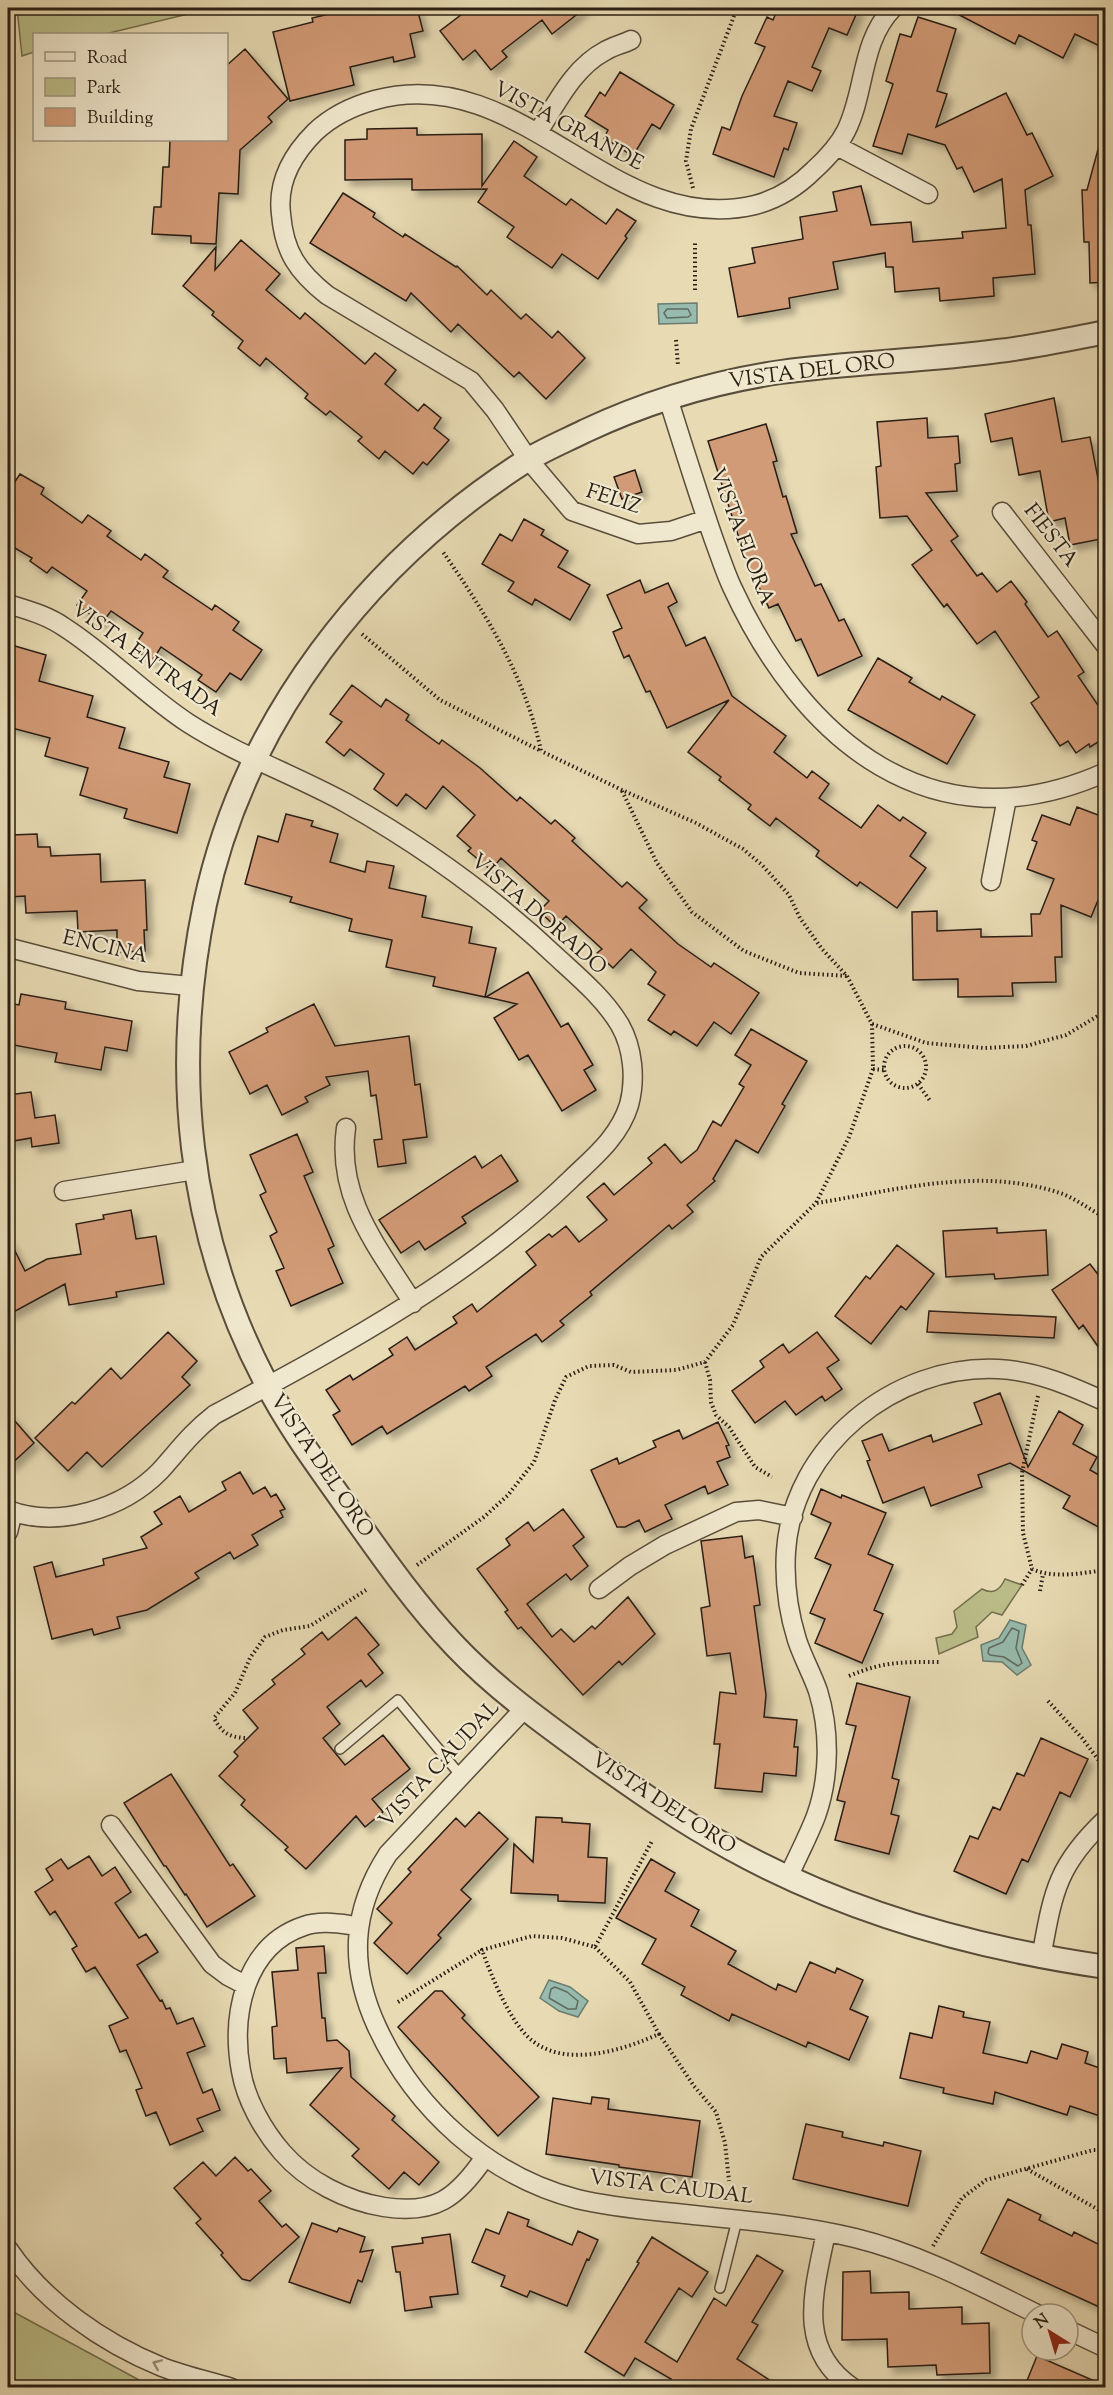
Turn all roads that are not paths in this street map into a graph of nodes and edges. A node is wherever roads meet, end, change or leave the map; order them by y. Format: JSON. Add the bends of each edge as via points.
{"nodes":[{"id":1,"x":893,"y":8,"type":"edge"},
{"id":2,"x":631,"y":40,"type":"dead end"},
{"id":3,"x":538,"y":132,"type":"junction"},
{"id":4,"x":837,"y":146,"type":"junction"},
{"id":5,"x":928,"y":194,"type":"dead end"},
{"id":6,"x":1106,"y":332,"type":"edge"},
{"id":7,"x":668,"y":398,"type":"junction"},
{"id":8,"x":528,"y":459,"type":"junction"},
{"id":9,"x":1002,"y":512,"type":"dead end"},
{"id":10,"x":707,"y":519,"type":"junction"},
{"id":11,"x":8,"y":604,"type":"edge"},
{"id":12,"x":1106,"y":646,"type":"edge"},
{"id":13,"x":256,"y":758,"type":"junction"},
{"id":14,"x":1106,"y":772,"type":"edge"},
{"id":15,"x":1007,"y":798,"type":"junction"},
{"id":16,"x":991,"y":881,"type":"dead end"},
{"id":17,"x":10,"y":948,"type":"dead end"},
{"id":18,"x":190,"y":986,"type":"junction"},
{"id":19,"x":346,"y":1128,"type":"dead end"},
{"id":20,"x":195,"y":1170,"type":"junction"},
{"id":21,"x":64,"y":1191,"type":"dead end"},
{"id":22,"x":413,"y":1303,"type":"junction"},
{"id":23,"x":267,"y":1385,"type":"junction"},
{"id":24,"x":1106,"y":1402,"type":"edge"},
{"id":25,"x":10,"y":1511,"type":"edge"},
{"id":26,"x":793,"y":1517,"type":"junction"},
{"id":27,"x":8,"y":1532,"type":"edge"},
{"id":28,"x":598,"y":1589,"type":"dead end"},
{"id":29,"x":524,"y":1709,"type":"junction"},
{"id":30,"x":339,"y":1749,"type":"dead end"},
{"id":31,"x":461,"y":1776,"type":"junction"},
{"id":32,"x":1106,"y":1819,"type":"edge"},
{"id":33,"x":111,"y":1826,"type":"dead end"},
{"id":34,"x":788,"y":1878,"type":"junction"},
{"id":35,"x":358,"y":1926,"type":"junction"},
{"id":36,"x":1041,"y":1958,"type":"junction"},
{"id":37,"x":1106,"y":1967,"type":"edge"},
{"id":38,"x":245,"y":1985,"type":"junction"},
{"id":39,"x":485,"y":2157,"type":"junction"},
{"id":40,"x":737,"y":2220,"type":"junction"},
{"id":41,"x":826,"y":2232,"type":"junction"},
{"id":42,"x":8,"y":2249,"type":"edge"},
{"id":43,"x":720,"y":2288,"type":"dead end"},
{"id":44,"x":1020,"y":2306,"type":"edge"},
{"id":45,"x":1080,"y":2336,"type":"edge"},
{"id":46,"x":1106,"y":2348,"type":"edge"},
{"id":47,"x":232,"y":2388,"type":"edge"},
{"id":48,"x":853,"y":2388,"type":"edge"}],
"edges":[{"from":1,"to":4,"type":"street","name":"VISTA GRANDE","via":[[879,26],[867,53],[854,111]]},
{"from":2,"to":3,"type":"street","via":[[587,64],[571,80]]},
{"from":3,"to":4,"type":"street","name":"VISTA GRANDE","via":[[641,192],[662,201],[706,210],[755,205],[777,198],[794,189]]},
{"from":3,"to":8,"type":"street","name":"VISTA GRANDE","via":[[463,99],[389,96],[358,105],[318,129],[290,163],[280,206],[283,235],[293,260],[309,281],[471,381]]},
{"from":4,"to":5,"type":"street"},
{"from":6,"to":7,"type":"street","name":"VISTA DEL ORO","via":[[995,352],[786,371]]},
{"from":7,"to":8,"type":"street","name":"VISTA DEL ORO"},
{"from":7,"to":10,"type":"street","name":"VISTA FLORA"},
{"from":8,"to":10,"type":"street","name":"FELIZ","via":[[572,511],[584,517],[638,534],[671,531]]},
{"from":8,"to":13,"type":"street","name":"VISTA DEL ORO","via":[[446,518],[351,611],[305,672]]},
{"from":9,"to":12,"type":"street","name":"FIESTA"},
{"from":10,"to":15,"type":"street","name":"VISTA FLORA","via":[[731,586],[752,627],[805,703],[838,736],[867,759],[933,790]]},
{"from":11,"to":13,"type":"street","name":"VISTA ENTRADA","via":[[63,626],[186,722]]},
{"from":13,"to":18,"type":"street","name":"VISTA DEL ORO","via":[[215,864]]},
{"from":13,"to":22,"type":"street","name":"VISTA DORADO","via":[[400,835],[493,901],[606,1005],[629,1048],[633,1081],[629,1103],[609,1143],[511,1232]]},
{"from":14,"to":15,"type":"street","name":"VISTA FLORA","via":[[1042,794]]},
{"from":15,"to":16,"type":"street"},
{"from":17,"to":18,"type":"street","name":"ENCINA","via":[[138,981]]},
{"from":18,"to":20,"type":"street","name":"VISTA DEL ORO","via":[[187,1080]]},
{"from":19,"to":22,"type":"street","via":[[345,1164],[361,1221]]},
{"from":20,"to":21,"type":"street"},
{"from":20,"to":23,"type":"street","name":"VISTA DEL ORO","via":[[222,1281]]},
{"from":22,"to":23,"type":"street","name":"VISTA DORADO"},
{"from":23,"to":25,"type":"street","via":[[195,1429],[159,1471],[121,1500],[68,1516]]},
{"from":23,"to":29,"type":"street","name":"VISTA DEL ORO","via":[[303,1446],[399,1579],[452,1643]]},
{"from":24,"to":26,"type":"street","via":[[1059,1381],[998,1369],[966,1370],[906,1386],[878,1401],[831,1443],[813,1468]]},
{"from":25,"to":27,"type":"street"},
{"from":26,"to":28,"type":"street","via":[[759,1510],[736,1512],[665,1545]]},
{"from":26,"to":34,"type":"street","via":[[786,1548],[789,1611],[818,1690],[826,1754],[816,1814]]},
{"from":29,"to":31,"type":"street","name":"VISTA CAUDAL"},
{"from":29,"to":34,"type":"street","name":"VISTA DEL ORO","via":[[681,1820]]},
{"from":30,"to":31,"type":"lane","via":[[398,1700]]},
{"from":31,"to":35,"type":"street","name":"VISTA CAUDAL","via":[[388,1854],[375,1874]]},
{"from":32,"to":36,"type":"street","via":[[1082,1841],[1064,1868],[1052,1897]]},
{"from":33,"to":38,"type":"street","via":[[212,1964]]},
{"from":34,"to":36,"type":"street","name":"VISTA DEL ORO","via":[[886,1918]]},
{"from":35,"to":38,"type":"street","via":[[324,1923],[305,1925],[288,1933],[258,1961]]},
{"from":35,"to":39,"type":"street","name":"VISTA CAUDAL","via":[[361,1979],[387,2048],[435,2114]]},
{"from":36,"to":37,"type":"street","name":"VISTA DEL ORO"},
{"from":38,"to":39,"type":"street","via":[[237,2035],[249,2098],[282,2152],[309,2176],[367,2205],[423,2209],[461,2189]]},
{"from":39,"to":40,"type":"street","name":"VISTA CAUDAL","via":[[513,2174],[575,2199]]},
{"from":40,"to":41,"type":"street","name":"VISTA CAUDAL"},
{"from":40,"to":43,"type":"lane"},
{"from":41,"to":44,"type":"street","name":"VISTA CAUDAL","via":[[926,2261]]},
{"from":41,"to":48,"type":"street","via":[[812,2298],[812,2322],[829,2366]]},
{"from":47,"to":42,"type":"street","one_way":true,"via":[[165,2368],[100,2335],[51,2296]]},
{"from":45,"to":46,"type":"street"}]}
